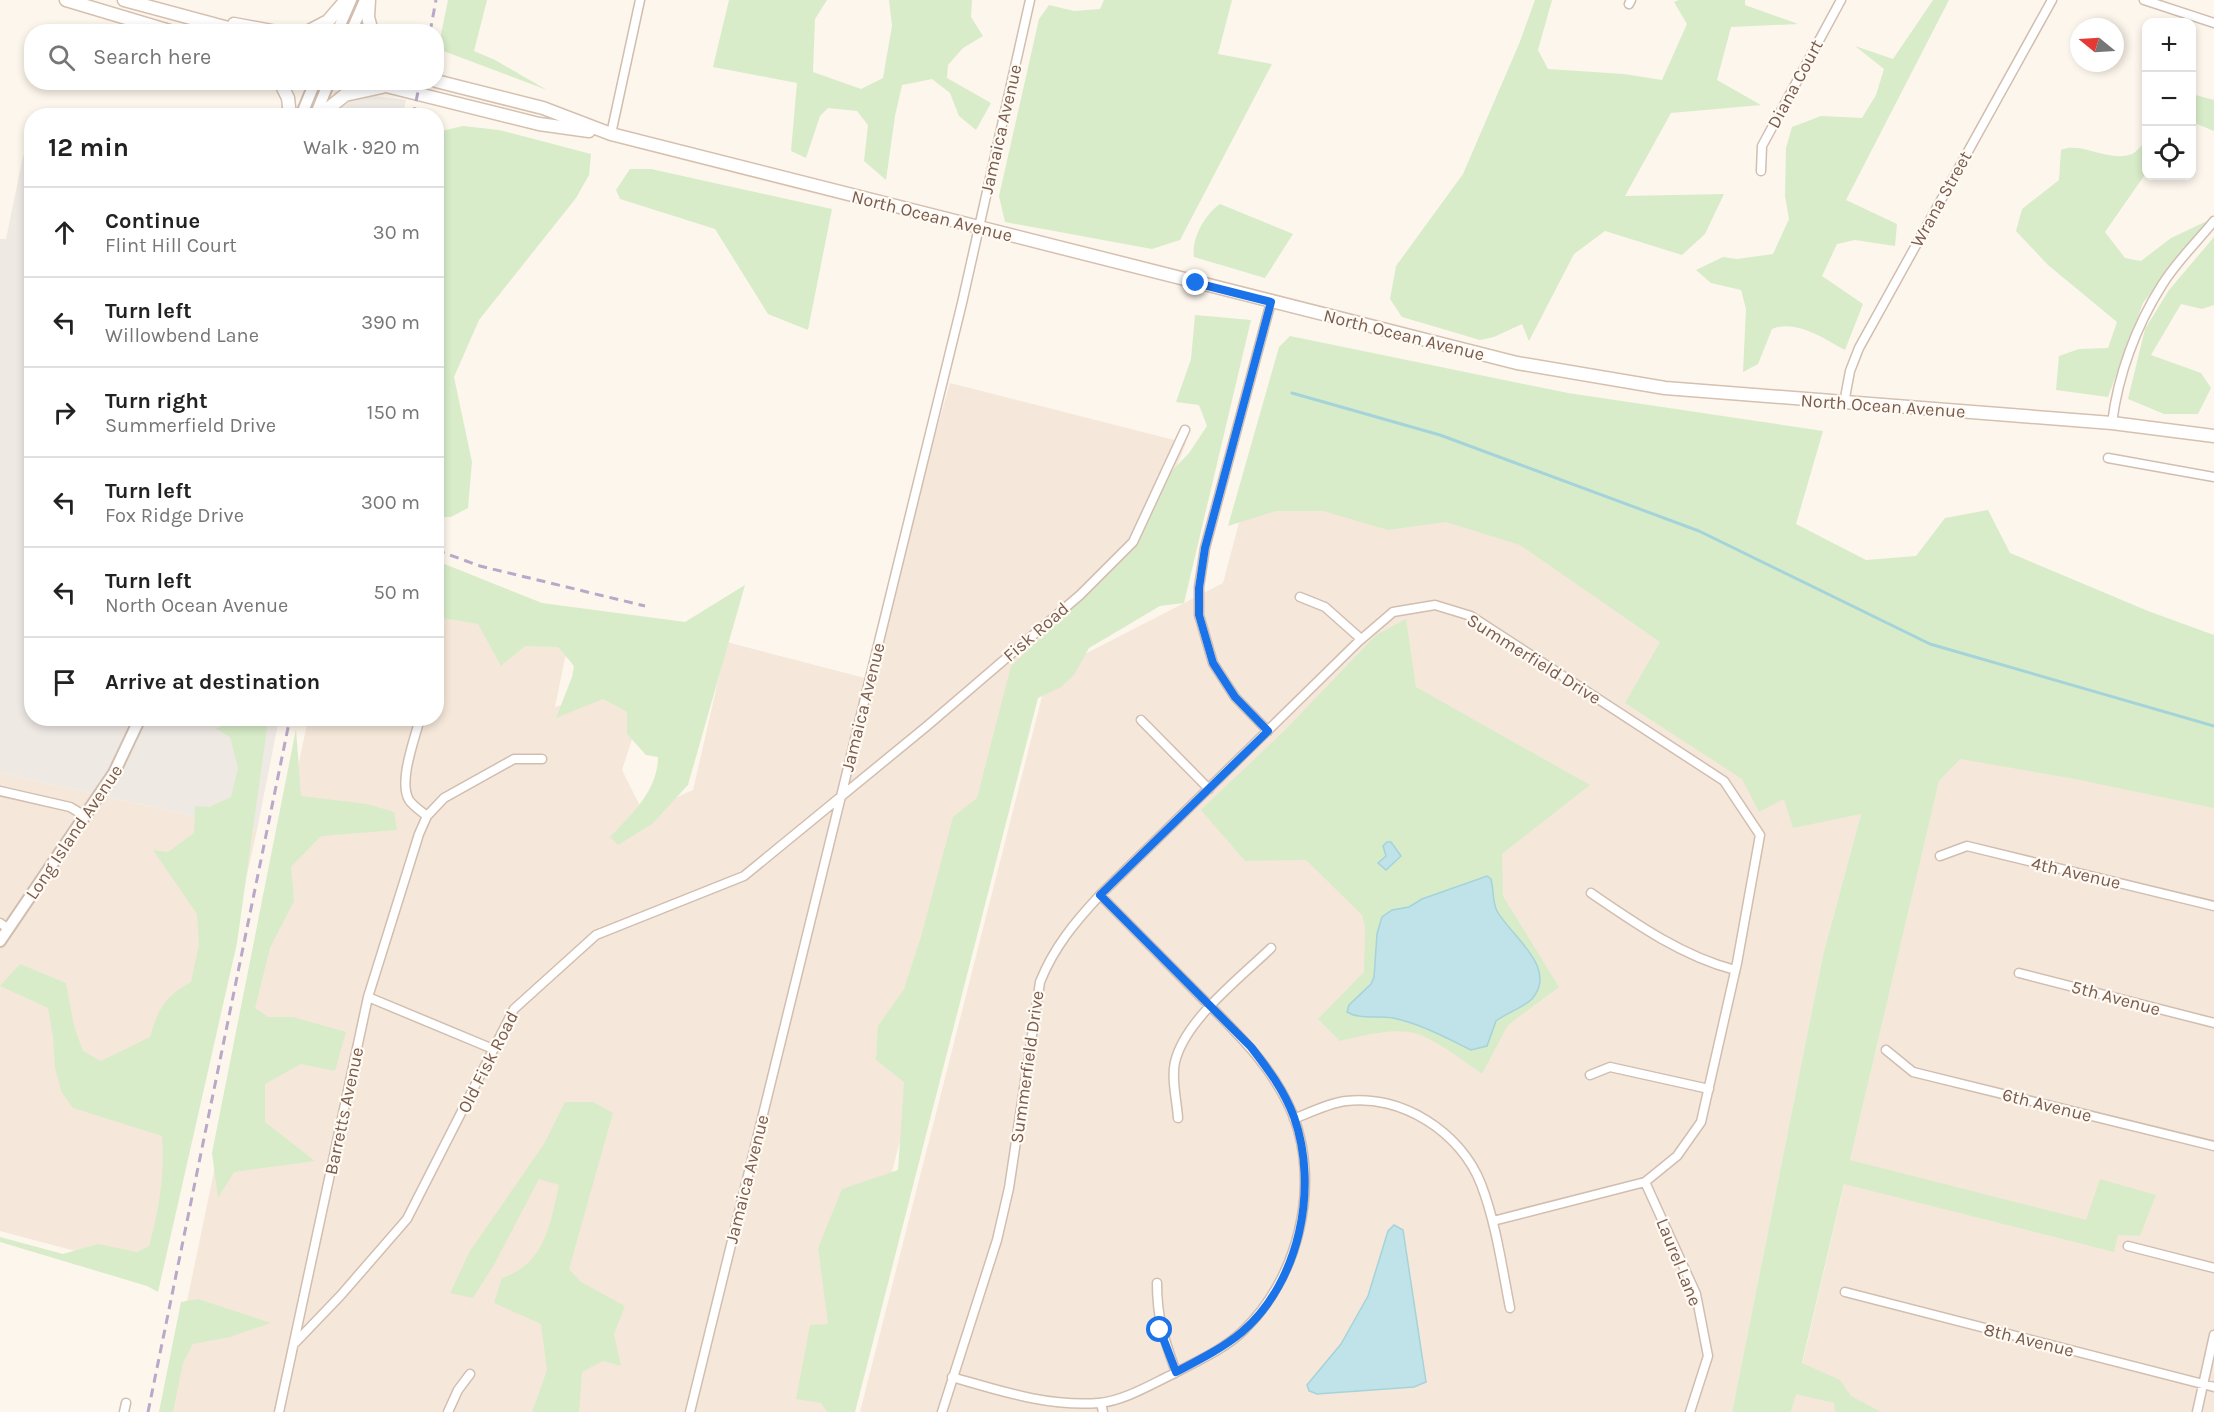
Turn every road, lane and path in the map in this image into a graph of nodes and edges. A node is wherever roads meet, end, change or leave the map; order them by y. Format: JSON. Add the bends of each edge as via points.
{"nodes":[{"id":1,"x":66,"y":0,"type":"edge"},
{"id":2,"x":124,"y":0,"type":"edge"},
{"id":3,"x":346,"y":0,"type":"edge"},
{"id":4,"x":351,"y":0,"type":"edge"},
{"id":5,"x":367,"y":0,"type":"edge"},
{"id":6,"x":640,"y":0,"type":"edge"},
{"id":7,"x":1030,"y":0,"type":"edge"},
{"id":8,"x":1841,"y":0,"type":"edge"},
{"id":9,"x":2052,"y":0,"type":"edge"},
{"id":10,"x":2144,"y":0,"type":"edge"},
{"id":11,"x":151,"y":4,"type":"edge"},
{"id":12,"x":201,"y":21,"type":"junction"},
{"id":13,"x":2214,"y":23,"type":"edge"},
{"id":14,"x":146,"y":24,"type":"edge"},
{"id":15,"x":212,"y":24,"type":"edge"},
{"id":16,"x":222,"y":24,"type":"edge"},
{"id":17,"x":322,"y":24,"type":"edge"},
{"id":18,"x":340,"y":24,"type":"edge"},
{"id":19,"x":355,"y":24,"type":"edge"},
{"id":20,"x":370,"y":24,"type":"edge"},
{"id":21,"x":444,"y":83,"type":"edge"},
{"id":22,"x":284,"y":90,"type":"edge"},
{"id":23,"x":312,"y":90,"type":"edge"},
{"id":24,"x":326,"y":90,"type":"edge"},
{"id":25,"x":363,"y":90,"type":"edge"},
{"id":26,"x":399,"y":90,"type":"edge"},
{"id":27,"x":289,"y":108,"type":"edge"},
{"id":28,"x":304,"y":108,"type":"edge"},
{"id":29,"x":320,"y":108,"type":"edge"},
{"id":30,"x":328,"y":108,"type":"edge"},
{"id":31,"x":611,"y":134,"type":"junction"},
{"id":32,"x":1761,"y":171,"type":"dead end"},
{"id":33,"x":2214,"y":221,"type":"edge"},
{"id":34,"x":978,"y":228,"type":"junction"},
{"id":35,"x":1271,"y":302,"type":"junction"},
{"id":36,"x":1844,"y":403,"type":"junction"},
{"id":37,"x":2112,"y":423,"type":"junction"},
{"id":38,"x":1185,"y":430,"type":"dead end"},
{"id":39,"x":2214,"y":436,"type":"edge"},
{"id":40,"x":2108,"y":458,"type":"dead end"},
{"id":41,"x":2214,"y":477,"type":"edge"},
{"id":42,"x":1300,"y":597,"type":"dead end"},
{"id":43,"x":1361,"y":639,"type":"junction"},
{"id":44,"x":1141,"y":720,"type":"dead end"},
{"id":45,"x":137,"y":726,"type":"edge"},
{"id":46,"x":418,"y":726,"type":"edge"},
{"id":47,"x":1268,"y":731,"type":"junction"},
{"id":48,"x":543,"y":759,"type":"dead end"},
{"id":49,"x":1209,"y":789,"type":"junction"},
{"id":50,"x":0,"y":792,"type":"edge"},
{"id":51,"x":840,"y":798,"type":"junction"},
{"id":52,"x":85,"y":816,"type":"junction"},
{"id":53,"x":427,"y":816,"type":"junction"},
{"id":54,"x":1940,"y":856,"type":"dead end"},
{"id":55,"x":1591,"y":893,"type":"dead end"},
{"id":56,"x":1100,"y":895,"type":"junction"},
{"id":57,"x":2214,"y":906,"type":"edge"},
{"id":58,"x":4,"y":926,"type":"edge"},
{"id":59,"x":0,"y":941,"type":"edge"},
{"id":60,"x":1271,"y":948,"type":"dead end"},
{"id":61,"x":1735,"y":970,"type":"junction"},
{"id":62,"x":2019,"y":973,"type":"dead end"},
{"id":63,"x":368,"y":997,"type":"junction"},
{"id":64,"x":1211,"y":1007,"type":"junction"},
{"id":65,"x":2214,"y":1023,"type":"edge"},
{"id":66,"x":493,"y":1049,"type":"junction"},
{"id":67,"x":1886,"y":1050,"type":"dead end"},
{"id":68,"x":1590,"y":1076,"type":"dead end"},
{"id":69,"x":1709,"y":1089,"type":"junction"},
{"id":70,"x":1178,"y":1118,"type":"dead end"},
{"id":71,"x":1294,"y":1119,"type":"junction"},
{"id":72,"x":2214,"y":1146,"type":"edge"},
{"id":73,"x":1645,"y":1182,"type":"junction"},
{"id":74,"x":1493,"y":1221,"type":"junction"},
{"id":75,"x":2128,"y":1246,"type":"dead end"},
{"id":76,"x":2214,"y":1268,"type":"edge"},
{"id":77,"x":1157,"y":1283,"type":"dead end"},
{"id":78,"x":1845,"y":1292,"type":"dead end"},
{"id":79,"x":1510,"y":1308,"type":"dead end"},
{"id":80,"x":2214,"y":1335,"type":"edge"},
{"id":81,"x":295,"y":1343,"type":"junction"},
{"id":82,"x":1176,"y":1372,"type":"junction"},
{"id":83,"x":470,"y":1374,"type":"dead end"},
{"id":84,"x":952,"y":1377,"type":"junction"},
{"id":85,"x":2203,"y":1384,"type":"junction"},
{"id":86,"x":2214,"y":1387,"type":"edge"},
{"id":87,"x":126,"y":1402,"type":"dead end"},
{"id":88,"x":1102,"y":1407,"type":"edge"},
{"id":89,"x":124,"y":1412,"type":"edge"},
{"id":90,"x":279,"y":1412,"type":"edge"},
{"id":91,"x":448,"y":1412,"type":"edge"},
{"id":92,"x":690,"y":1412,"type":"edge"},
{"id":93,"x":942,"y":1412,"type":"edge"},
{"id":94,"x":1690,"y":1412,"type":"edge"},
{"id":95,"x":2197,"y":1412,"type":"edge"}],
"edges":[{"from":1,"to":14,"type":"main road"},
{"from":2,"to":11,"type":"main road"},
{"from":3,"to":17,"type":"main road"},
{"from":4,"to":18,"type":"street"},
{"from":5,"to":19,"type":"street"},
{"from":5,"to":20,"type":"main road"},
{"from":6,"to":31,"type":"street"},
{"from":7,"to":34,"type":"street","name":"Jamaica Avenue"},
{"from":8,"to":32,"type":"street","name":"Diana Court","via":[[1762,146]]},
{"from":9,"to":36,"type":"street","name":"Wrana Street","via":[[1859,348]]},
{"from":10,"to":13,"type":"street"},
{"from":11,"to":12,"type":"main road"},
{"from":12,"to":15,"type":"main road"},
{"from":12,"to":16,"type":"main road"},
{"from":21,"to":31,"type":"main road","name":"North Ocean Avenue","via":[[543,108]]},
{"from":22,"to":27,"type":"main road"},
{"from":23,"to":28,"type":"street"},
{"from":24,"to":29,"type":"street"},
{"from":25,"to":30,"type":"main road","via":[[345,95]]},
{"from":26,"to":31,"type":"main road","name":"North Ocean Avenue","via":[[539,124]]},
{"from":31,"to":34,"type":"main road","name":"North Ocean Avenue"},
{"from":33,"to":37,"type":"street","via":[[2163,284],[2144,318],[2121,377]]},
{"from":34,"to":35,"type":"main road","name":"North Ocean Avenue"},
{"from":34,"to":51,"type":"street","name":"Jamaica Avenue"},
{"from":35,"to":36,"type":"main road","name":"North Ocean Avenue","via":[[1479,355],[1600,379]]},
{"from":35,"to":47,"type":"street","via":[[1205,548],[1199,588],[1199,615],[1213,663],[1235,697]]},
{"from":36,"to":37,"type":"main road","name":"North Ocean Avenue"},
{"from":37,"to":39,"type":"main road","name":"North Ocean Avenue"},
{"from":38,"to":51,"type":"street","name":"Fisk Road","via":[[1133,542],[1080,595]]},
{"from":40,"to":41,"type":"street"},
{"from":42,"to":43,"type":"street","via":[[1325,607]]},
{"from":43,"to":47,"type":"street","name":"Summerfield Drive"},
{"from":43,"to":61,"type":"street","name":"Summerfield Drive","via":[[1393,612],[1435,605],[1471,616],[1724,781],[1760,835]]},
{"from":44,"to":49,"type":"street"},
{"from":45,"to":52,"type":"street","name":"Long Island Avenue","via":[[123,757]]},
{"from":46,"to":53,"type":"street","via":[[406,785],[409,800]]},
{"from":47,"to":49,"type":"street","name":"Summerfield Drive"},
{"from":48,"to":53,"type":"street","name":"Barretts Avenue","via":[[514,759],[444,798]]},
{"from":49,"to":56,"type":"street","name":"Summerfield Drive"},
{"from":50,"to":52,"type":"street","via":[[70,807]]},
{"from":51,"to":66,"type":"street","name":"Old Fisk Road","via":[[744,876],[596,935],[514,1009]]},
{"from":51,"to":92,"type":"street","name":"Jamaica Avenue"},
{"from":52,"to":58,"type":"street","name":"Long Island Avenue"},
{"from":53,"to":63,"type":"street","name":"Barretts Avenue"},
{"from":54,"to":57,"type":"street","name":"4th Avenue","via":[[1967,846]]},
{"from":55,"to":61,"type":"street","via":[[1682,951]]},
{"from":56,"to":64,"type":"street"},
{"from":56,"to":84,"type":"street","name":"Summerfield Drive","via":[[1067,931],[1040,982],[1009,1188],[997,1240]]},
{"from":58,"to":59,"type":"street","name":"Long Island Avenue"},
{"from":60,"to":64,"type":"street"},
{"from":61,"to":69,"type":"street","name":"Summerfield Drive"},
{"from":62,"to":65,"type":"street","name":"5th Avenue"},
{"from":63,"to":66,"type":"street"},
{"from":63,"to":81,"type":"street","name":"Barretts Avenue"},
{"from":64,"to":70,"type":"street","via":[[1185,1039],[1175,1064]]},
{"from":64,"to":71,"type":"street","via":[[1272,1074]]},
{"from":66,"to":81,"type":"street","name":"Old Fisk Road","via":[[407,1219]]},
{"from":67,"to":72,"type":"street","name":"6th Avenue","via":[[1913,1072]]},
{"from":68,"to":69,"type":"street","via":[[1610,1067]]},
{"from":69,"to":73,"type":"street","name":"Summerfield Drive","via":[[1701,1122],[1677,1156]]},
{"from":71,"to":74,"type":"street","via":[[1345,1101],[1387,1103],[1418,1114],[1437,1128],[1474,1168]]},
{"from":71,"to":82,"type":"street","via":[[1304,1164],[1303,1215],[1283,1276],[1264,1308],[1243,1331]]},
{"from":73,"to":74,"type":"street","name":"Summerfield Drive"},
{"from":73,"to":94,"type":"street","name":"Laurel Lane","via":[[1696,1294],[1708,1356]]},
{"from":74,"to":79,"type":"street"},
{"from":75,"to":76,"type":"street"},
{"from":77,"to":82,"type":"street","via":[[1160,1330]]},
{"from":78,"to":85,"type":"street","name":"8th Avenue"},
{"from":80,"to":85,"type":"street"},
{"from":81,"to":90,"type":"street","name":"Barretts Avenue"},
{"from":82,"to":88,"type":"street"},
{"from":83,"to":91,"type":"street"},
{"from":84,"to":88,"type":"street","via":[[1041,1401]]},
{"from":84,"to":93,"type":"street","name":"Summerfield Drive"},
{"from":85,"to":86,"type":"street","name":"8th Avenue"},
{"from":85,"to":95,"type":"street"},
{"from":87,"to":89,"type":"street"}]}
